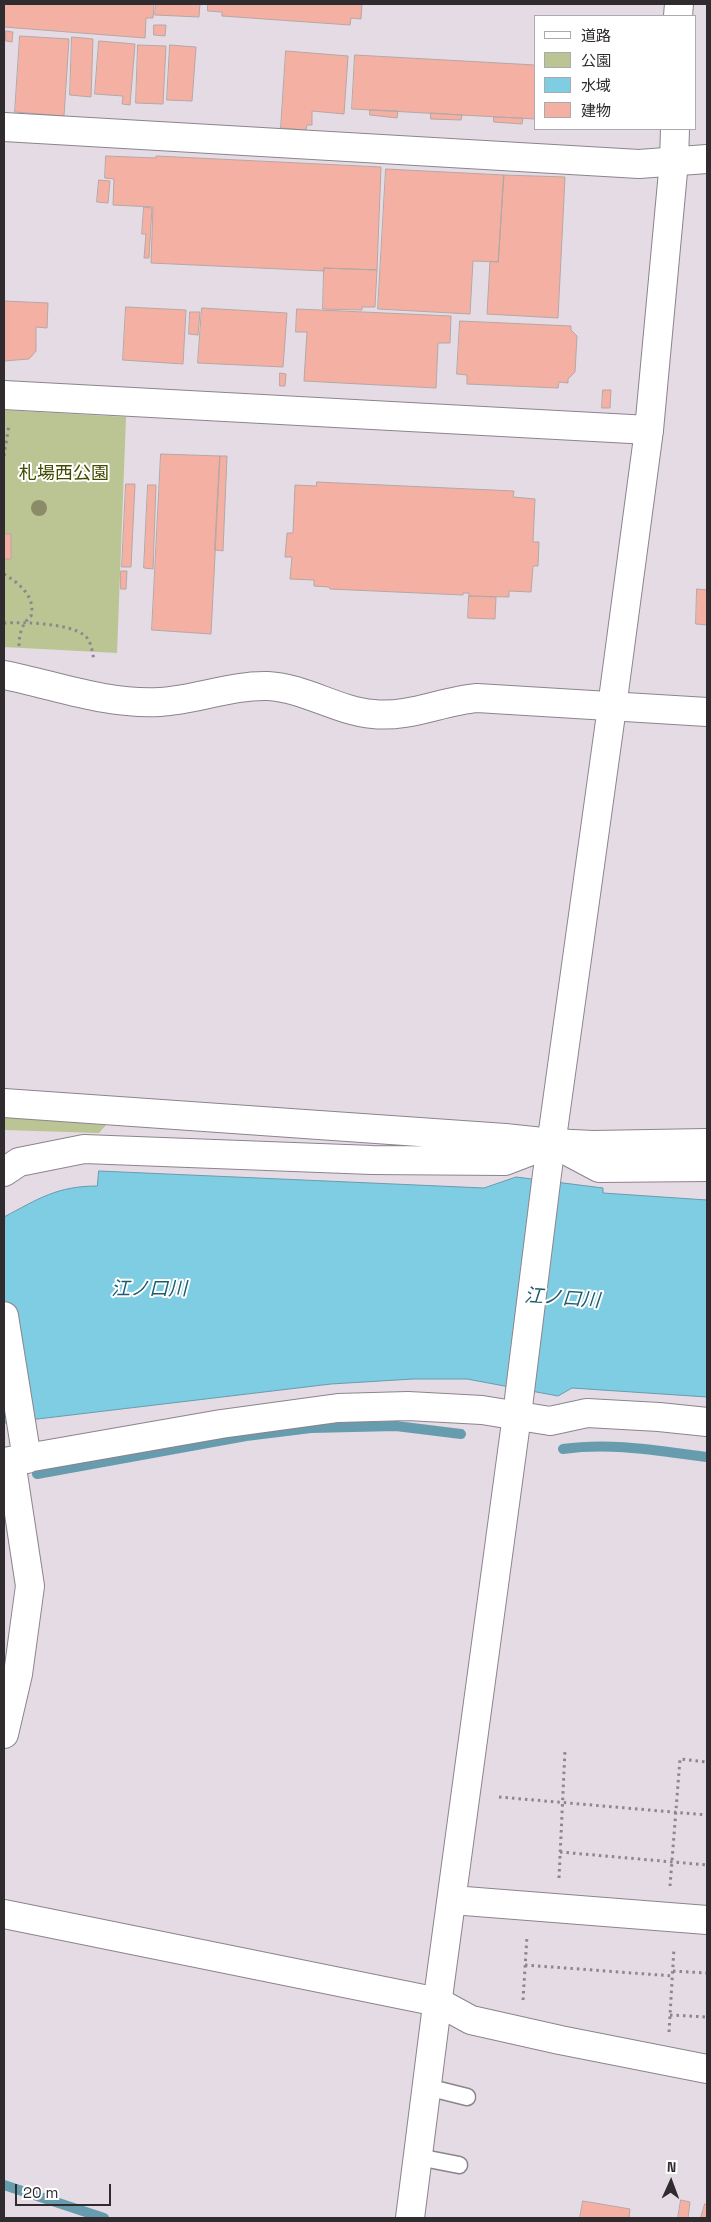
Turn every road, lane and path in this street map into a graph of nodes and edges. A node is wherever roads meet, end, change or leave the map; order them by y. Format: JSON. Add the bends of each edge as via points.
{"nodes":[{"id":1,"x":4,"y":127,"type":"edge"},
{"id":2,"x":675,"y":130,"type":"edge"},
{"id":3,"x":707,"y":159,"type":"edge"},
{"id":4,"x":674,"y":161,"type":"junction"},
{"id":5,"x":4,"y":394,"type":"edge"},
{"id":6,"x":648,"y":430,"type":"junction"},
{"id":7,"x":5,"y":575,"type":"edge"},
{"id":8,"x":4,"y":580,"type":"edge"},
{"id":9,"x":24,"y":622,"type":"junction"},
{"id":10,"x":4,"y":623,"type":"edge"},
{"id":11,"x":94,"y":660,"type":"dead end"},
{"id":12,"x":12,"y":665,"type":"edge"},
{"id":13,"x":612,"y":707,"type":"junction"},
{"id":14,"x":707,"y":712,"type":"edge"},
{"id":15,"x":4,"y":1103,"type":"edge"},
{"id":16,"x":552,"y":1143,"type":"junction"},
{"id":17,"x":707,"y":1143,"type":"edge"},
{"id":18,"x":707,"y":1167,"type":"edge"},
{"id":19,"x":4,"y":1172,"type":"edge"},
{"id":20,"x":4,"y":1316,"type":"edge"},
{"id":21,"x":518,"y":1406,"type":"junction"},
{"id":22,"x":707,"y":1422,"type":"edge"},
{"id":23,"x":14,"y":1461,"type":"edge"},
{"id":24,"x":4,"y":1734,"type":"edge"},
{"id":25,"x":565,"y":1750,"type":"dead end"},
{"id":26,"x":707,"y":1762,"type":"edge"},
{"id":27,"x":499,"y":1797,"type":"dead end"},
{"id":28,"x":563,"y":1803,"type":"junction"},
{"id":29,"x":677,"y":1813,"type":"junction"},
{"id":30,"x":707,"y":1815,"type":"edge"},
{"id":31,"x":560,"y":1852,"type":"junction"},
{"id":32,"x":672,"y":1862,"type":"junction"},
{"id":33,"x":707,"y":1865,"type":"edge"},
{"id":34,"x":452,"y":1900,"type":"junction"},
{"id":35,"x":528,"y":1906,"type":"junction"},
{"id":36,"x":557,"y":1908,"type":"junction"},
{"id":37,"x":4,"y":1914,"type":"edge"},
{"id":38,"x":671,"y":1917,"type":"junction"},
{"id":39,"x":707,"y":1920,"type":"edge"},
{"id":40,"x":525,"y":1965,"type":"junction"},
{"id":41,"x":673,"y":1970,"type":"junction"},
{"id":42,"x":707,"y":1973,"type":"edge"},
{"id":43,"x":673,"y":1976,"type":"junction"},
{"id":44,"x":438,"y":2002,"type":"junction"},
{"id":45,"x":670,"y":2015,"type":"junction"},
{"id":46,"x":707,"y":2017,"type":"edge"},
{"id":47,"x":522,"y":2031,"type":"junction"},
{"id":48,"x":667,"y":2060,"type":"junction"},
{"id":49,"x":707,"y":2069,"type":"edge"},
{"id":50,"x":427,"y":2087,"type":"junction"},
{"id":51,"x":468,"y":2097,"type":"dead end"},
{"id":52,"x":418,"y":2157,"type":"junction"},
{"id":53,"x":459,"y":2165,"type":"dead end"},
{"id":54,"x":410,"y":2218,"type":"edge"}],
"edges":[{"from":1,"to":4,"type":"street","via":[[639,164]]},
{"from":2,"to":4,"type":"street"},
{"from":3,"to":4,"type":"street"},
{"from":4,"to":6,"type":"street"},
{"from":5,"to":6,"type":"street"},
{"from":6,"to":13,"type":"street"},
{"from":7,"to":8,"type":"path"},
{"from":7,"to":9,"type":"path","via":[[25,590],[30,598],[31,616]]},
{"from":9,"to":10,"type":"path"},
{"from":9,"to":11,"type":"path","via":[[41,623],[84,636],[91,644]]},
{"from":9,"to":12,"type":"path"},
{"from":12,"to":13,"type":"street","via":[[44,683],[92,697],[135,702],[160,702],[235,688],[275,686],[374,714],[413,712],[456,700],[477,698]]},
{"from":13,"to":14,"type":"street"},
{"from":13,"to":16,"type":"street"},
{"from":15,"to":16,"type":"street"},
{"from":16,"to":17,"type":"street"},
{"from":16,"to":18,"type":"street","via":[[599,1168]]},
{"from":16,"to":19,"type":"street","via":[[505,1162],[84,1149],[19,1162]]},
{"from":16,"to":21,"type":"street"},
{"from":20,"to":23,"type":"street","via":[[22,1430]]},
{"from":21,"to":22,"type":"street","via":[[550,1421],[587,1413]]},
{"from":21,"to":23,"type":"street","via":[[482,1410],[408,1406],[338,1408],[221,1424]]},
{"from":21,"to":34,"type":"street"},
{"from":23,"to":24,"type":"street","via":[[30,1586],[18,1674]]},
{"from":25,"to":28,"type":"path"},
{"from":26,"to":29,"type":"path","via":[[680,1759]]},
{"from":27,"to":28,"type":"path"},
{"from":28,"to":29,"type":"path"},
{"from":28,"to":31,"type":"path"},
{"from":29,"to":30,"type":"path"},
{"from":29,"to":32,"type":"path"},
{"from":31,"to":32,"type":"path"},
{"from":31,"to":36,"type":"path"},
{"from":32,"to":33,"type":"path"},
{"from":32,"to":38,"type":"path"},
{"from":34,"to":35,"type":"street"},
{"from":34,"to":44,"type":"street"},
{"from":35,"to":36,"type":"street"},
{"from":35,"to":40,"type":"path"},
{"from":36,"to":38,"type":"street"},
{"from":37,"to":44,"type":"street"},
{"from":38,"to":39,"type":"street"},
{"from":38,"to":41,"type":"path"},
{"from":40,"to":43,"type":"path"},
{"from":40,"to":47,"type":"path"},
{"from":41,"to":42,"type":"path"},
{"from":41,"to":43,"type":"path"},
{"from":43,"to":45,"type":"path"},
{"from":44,"to":47,"type":"street","via":[[472,2020]]},
{"from":44,"to":50,"type":"street"},
{"from":45,"to":46,"type":"path"},
{"from":45,"to":48,"type":"path"},
{"from":47,"to":48,"type":"street"},
{"from":48,"to":49,"type":"street"},
{"from":50,"to":51,"type":"lane"},
{"from":50,"to":52,"type":"street"},
{"from":52,"to":53,"type":"lane"},
{"from":52,"to":54,"type":"street"}]}
